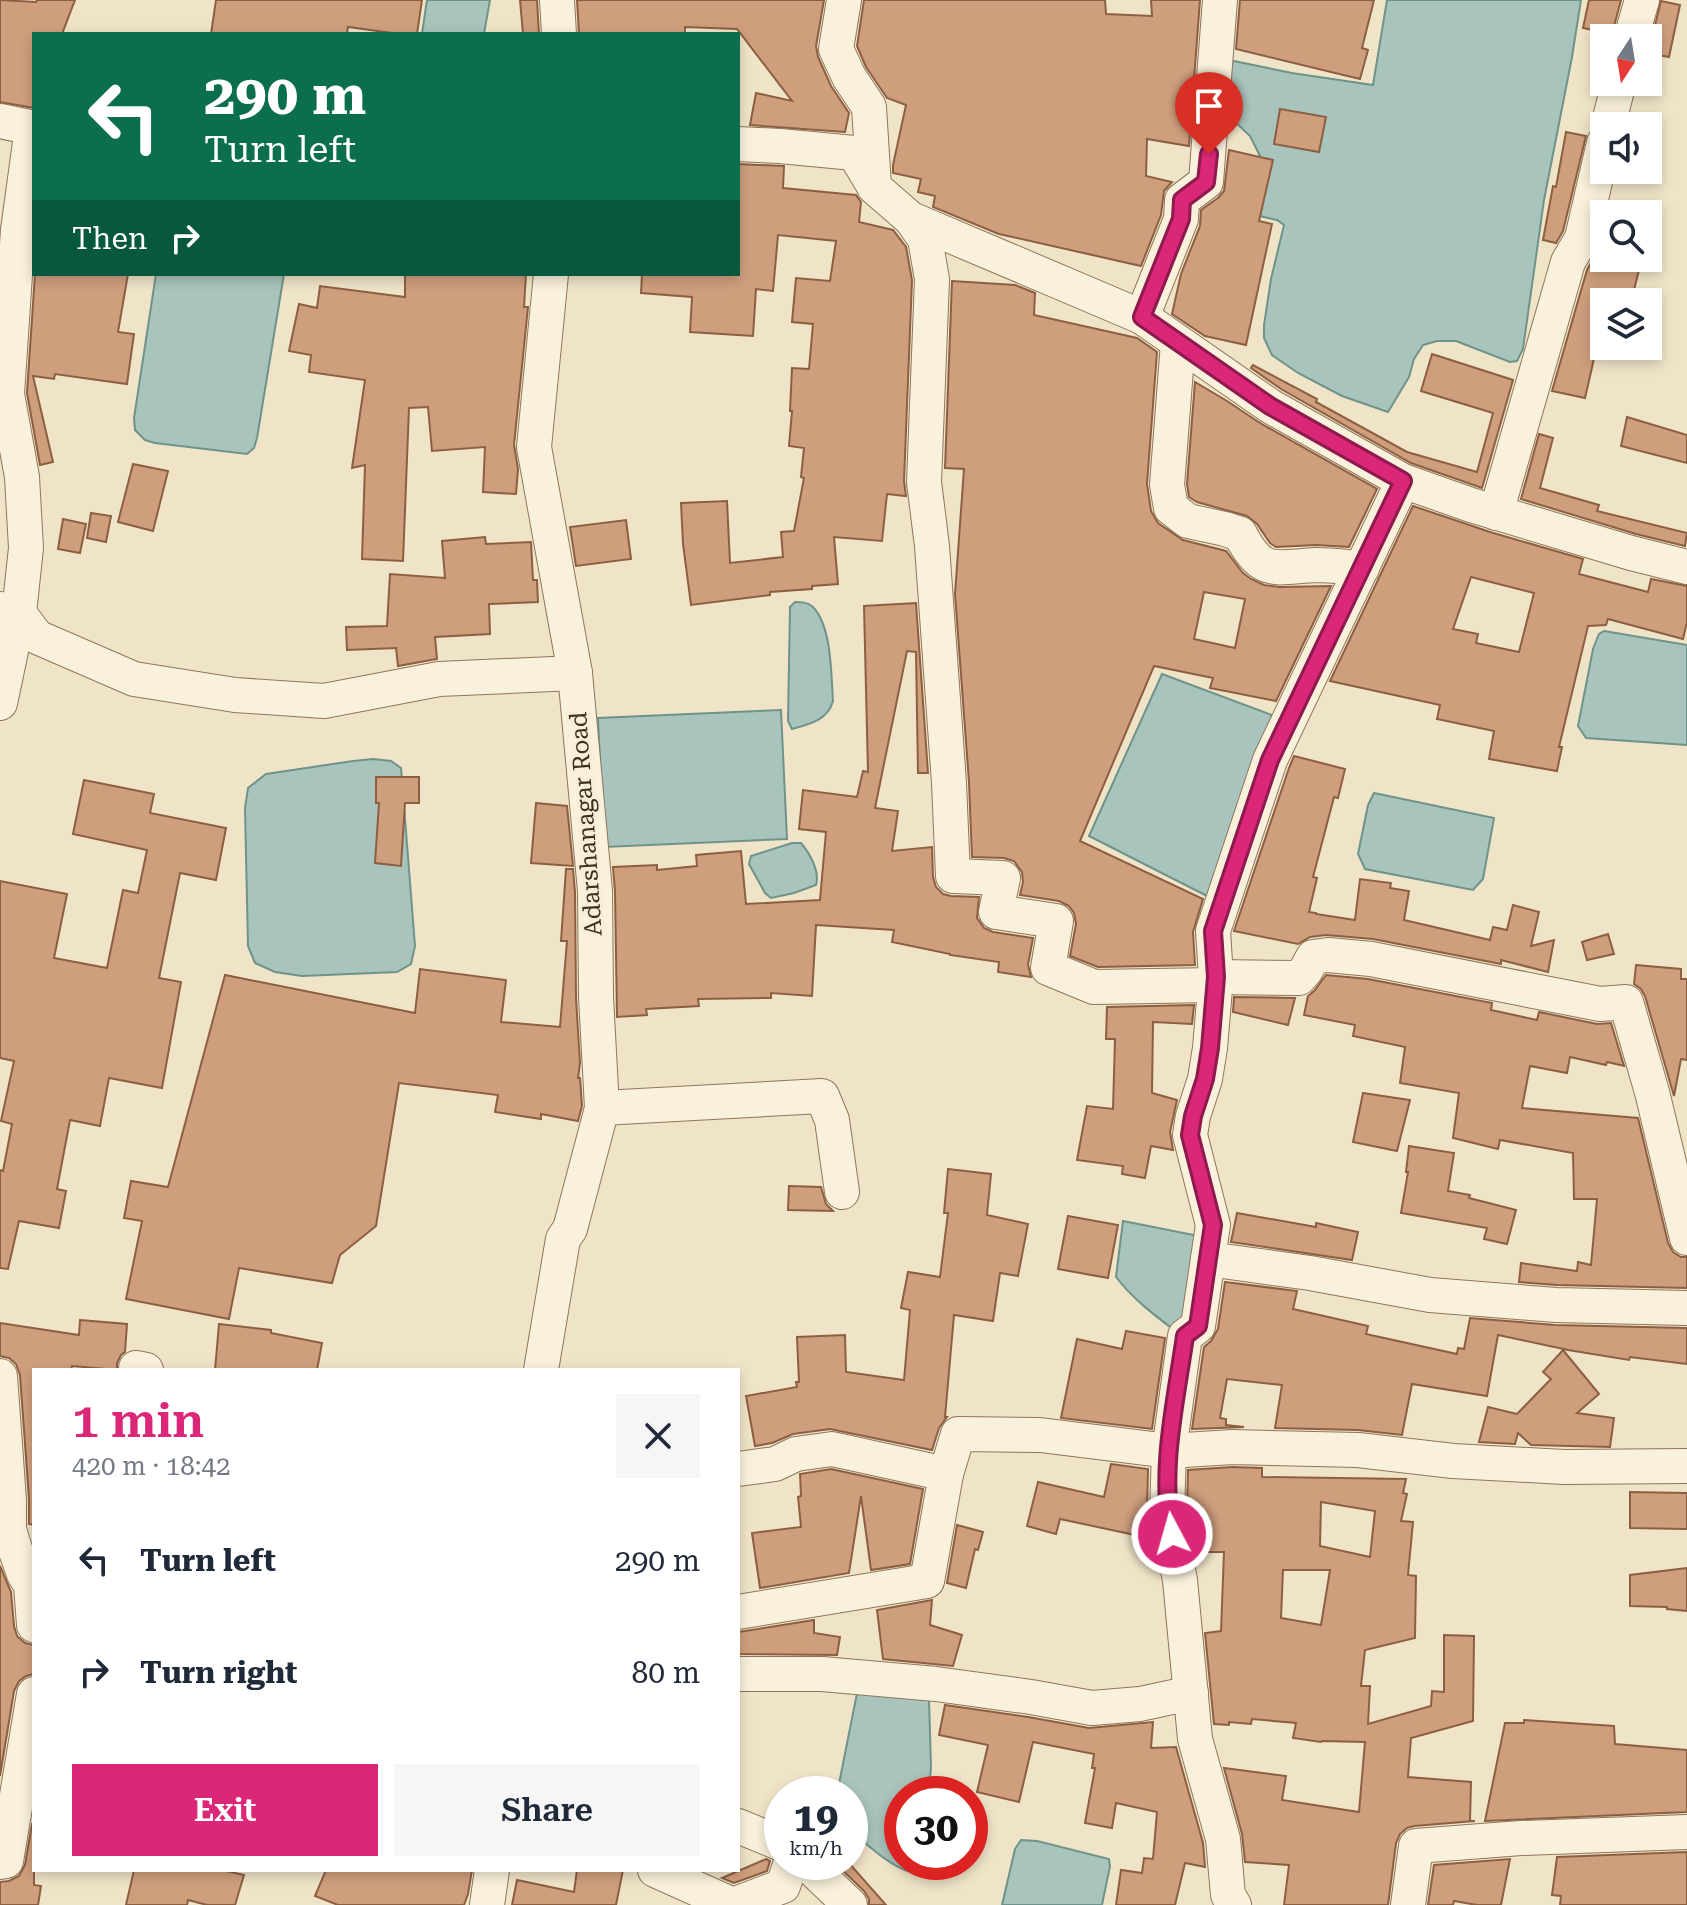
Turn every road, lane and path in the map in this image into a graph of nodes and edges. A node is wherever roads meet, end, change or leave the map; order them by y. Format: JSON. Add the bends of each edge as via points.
{"nodes":[{"id":1,"x":557,"y":0,"type":"edge"},
{"id":2,"x":844,"y":0,"type":"edge"},
{"id":3,"x":1220,"y":0,"type":"edge"},
{"id":4,"x":1642,"y":0,"type":"edge"},
{"id":5,"x":1635,"y":24,"type":"edge"},
{"id":6,"x":559,"y":32,"type":"edge"},
{"id":7,"x":22,"y":126,"type":"edge"},
{"id":8,"x":740,"y":144,"type":"edge"},
{"id":9,"x":1595,"y":184,"type":"edge"},
{"id":10,"x":874,"y":187,"type":"junction"},
{"id":11,"x":911,"y":219,"type":"junction"},
{"id":12,"x":551,"y":276,"type":"edge"},
{"id":13,"x":1142,"y":317,"type":"junction"},
{"id":14,"x":1178,"y":343,"type":"junction"},
{"id":15,"x":4,"y":395,"type":"edge"},
{"id":16,"x":1403,"y":481,"type":"junction"},
{"id":17,"x":1496,"y":513,"type":"junction"},
{"id":18,"x":1687,"y":567,"type":"edge"},
{"id":19,"x":1362,"y":568,"type":"junction"},
{"id":20,"x":10,"y":611,"type":"edge"},
{"id":21,"x":575,"y":673,"type":"junction"},
{"id":22,"x":0,"y":703,"type":"edge"},
{"id":23,"x":1216,"y":981,"type":"junction"},
{"id":24,"x":602,"y":1108,"type":"junction"},
{"id":25,"x":842,"y":1192,"type":"dead end"},
{"id":26,"x":1687,"y":1238,"type":"edge"},
{"id":27,"x":1208,"y":1259,"type":"junction"},
{"id":28,"x":1687,"y":1308,"type":"edge"},
{"id":29,"x":541,"y":1368,"type":"edge"},
{"id":30,"x":0,"y":1376,"type":"edge"},
{"id":31,"x":1169,"y":1451,"type":"junction"},
{"id":32,"x":1687,"y":1466,"type":"edge"},
{"id":33,"x":740,"y":1469,"type":"edge"},
{"id":34,"x":946,"y":1474,"type":"junction"},
{"id":35,"x":16,"y":1546,"type":"edge"},
{"id":36,"x":32,"y":1598,"type":"edge"},
{"id":37,"x":740,"y":1612,"type":"edge"},
{"id":38,"x":740,"y":1674,"type":"edge"},
{"id":39,"x":1191,"y":1693,"type":"junction"},
{"id":40,"x":32,"y":1714,"type":"edge"},
{"id":41,"x":740,"y":1827,"type":"edge"},
{"id":42,"x":1687,"y":1832,"type":"edge"},
{"id":43,"x":764,"y":1837,"type":"edge"},
{"id":44,"x":0,"y":1862,"type":"edge"},
{"id":45,"x":492,"y":1872,"type":"edge"},
{"id":46,"x":659,"y":1872,"type":"edge"},
{"id":47,"x":785,"y":1880,"type":"edge"},
{"id":48,"x":824,"y":1880,"type":"edge"},
{"id":49,"x":487,"y":1905,"type":"edge"},
{"id":50,"x":850,"y":1905,"type":"edge"},
{"id":51,"x":1234,"y":1905,"type":"edge"},
{"id":52,"x":1408,"y":1905,"type":"edge"}],
"edges":[{"from":1,"to":6,"type":"street"},
{"from":2,"to":10,"type":"street","via":[[836,49],[869,107]]},
{"from":3,"to":13,"type":"street","via":[[1206,182],[1182,200],[1181,219]]},
{"from":4,"to":5,"type":"street"},
{"from":7,"to":15,"type":"street"},
{"from":8,"to":10,"type":"street","via":[[854,153]]},
{"from":9,"to":17,"type":"street"},
{"from":10,"to":11,"type":"street"},
{"from":11,"to":13,"type":"street"},
{"from":11,"to":23,"type":"street","via":[[925,239],[932,279],[924,482],[953,876],[1003,878],[996,912],[1056,921],[1048,968],[1094,987]]},
{"from":12,"to":21,"type":"street","name":"Adarshanagar Road","via":[[534,447]]},
{"from":13,"to":14,"type":"street"},
{"from":14,"to":16,"type":"street","via":[[1270,406]]},
{"from":14,"to":19,"type":"street","via":[[1167,485],[1171,508],[1188,521],[1240,534],[1250,554],[1268,566]]},
{"from":15,"to":20,"type":"street","via":[[22,477],[26,548]]},
{"from":16,"to":17,"type":"street"},
{"from":16,"to":19,"type":"street"},
{"from":17,"to":18,"type":"street"},
{"from":19,"to":23,"type":"street","via":[[1270,760],[1213,931]]},
{"from":20,"to":21,"type":"street","via":[[37,637],[134,679],[235,695],[324,701],[439,679]]},
{"from":20,"to":22,"type":"street"},
{"from":21,"to":24,"type":"street","name":"Adarshanagar Road","via":[[595,891]]},
{"from":23,"to":26,"type":"street","via":[[1299,978],[1313,957],[1328,955],[1600,1004],[1626,1002]]},
{"from":23,"to":27,"type":"street","via":[[1205,1079],[1190,1135],[1213,1225]]},
{"from":24,"to":25,"type":"street","via":[[822,1096],[832,1120]]},
{"from":24,"to":29,"type":"street","name":"Adarshanagar Road","via":[[563,1239]]},
{"from":27,"to":28,"type":"street","via":[[1430,1295]]},
{"from":27,"to":31,"type":"street","via":[[1198,1326],[1185,1336]]},
{"from":30,"to":35,"type":"street","via":[[9,1529]]},
{"from":31,"to":32,"type":"street","via":[[1358,1450],[1564,1467]]},
{"from":31,"to":34,"type":"street","via":[[1040,1435],[958,1434]]},
{"from":31,"to":39,"type":"street","via":[[1167,1511]]},
{"from":33,"to":34,"type":"street","via":[[832,1449]]},
{"from":34,"to":37,"type":"street","via":[[927,1581]]},
{"from":35,"to":36,"type":"street"},
{"from":38,"to":39,"type":"street","via":[[822,1674],[936,1684],[1092,1708]]},
{"from":39,"to":51,"type":"street","via":[[1195,1739],[1223,1839],[1228,1895]]},
{"from":40,"to":44,"type":"street","via":[[6,1861]]},
{"from":41,"to":43,"type":"street"},
{"from":42,"to":52,"type":"street","via":[[1416,1846]]},
{"from":45,"to":49,"type":"street"},
{"from":46,"to":47,"type":"street","via":[[733,1905],[783,1886]]},
{"from":48,"to":50,"type":"street"}]}
